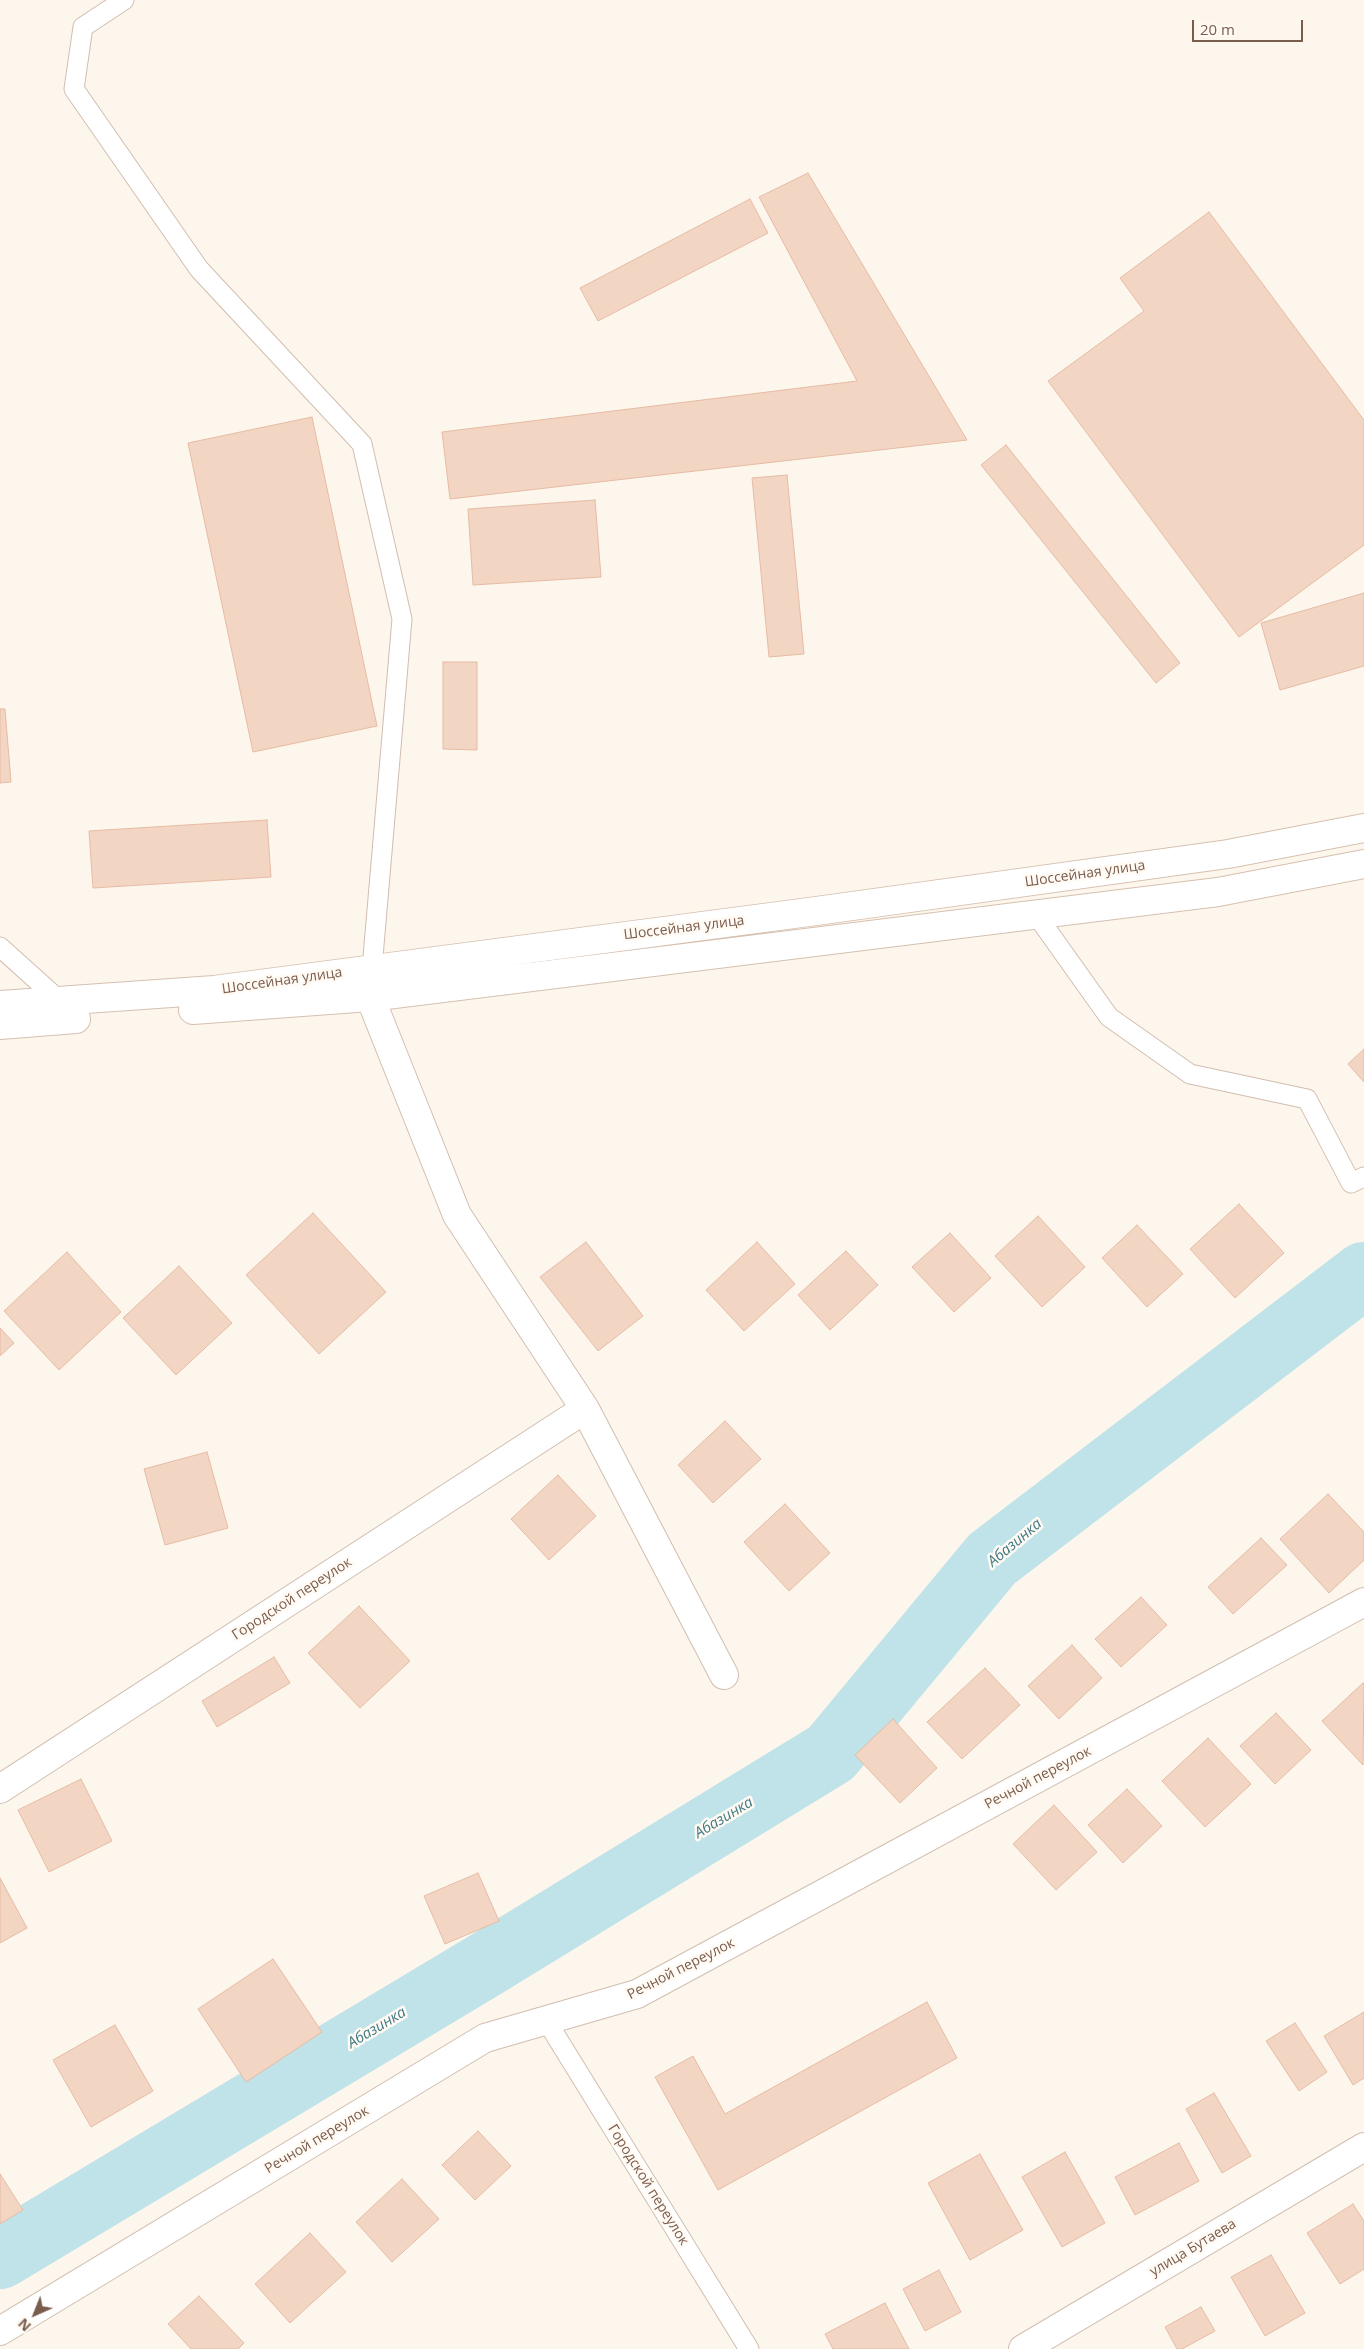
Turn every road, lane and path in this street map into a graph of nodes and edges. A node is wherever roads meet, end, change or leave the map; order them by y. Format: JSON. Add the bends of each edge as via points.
{"nodes":[{"id":1,"x":124,"y":0,"type":"edge"},
{"id":2,"x":1364,"y":828,"type":"edge"},
{"id":3,"x":1364,"y":864,"type":"edge"},
{"id":4,"x":1035,"y":913,"type":"junction"},
{"id":5,"x":0,"y":947,"type":"edge"},
{"id":6,"x":371,"y":969,"type":"junction"},
{"id":7,"x":370,"y":997,"type":"junction"},
{"id":8,"x":60,"y":1001,"type":"junction"},
{"id":9,"x":0,"y":1005,"type":"edge"},
{"id":10,"x":0,"y":1025,"type":"edge"},
{"id":11,"x":1364,"y":1177,"type":"edge"},
{"id":12,"x":585,"y":1409,"type":"junction"},
{"id":13,"x":1364,"y":1602,"type":"edge"},
{"id":14,"x":724,"y":1675,"type":"dead end"},
{"id":15,"x":0,"y":1789,"type":"edge"},
{"id":16,"x":546,"y":2020,"type":"junction"},
{"id":17,"x":1364,"y":2148,"type":"edge"},
{"id":18,"x":0,"y":2331,"type":"edge"},
{"id":19,"x":749,"y":2349,"type":"edge"},
{"id":20,"x":1023,"y":2349,"type":"edge"}],
"edges":[{"from":1,"to":6,"type":"lane","via":[[84,27],[74,89],[199,269],[362,444],[402,619]]},
{"from":2,"to":6,"type":"street","name":"Шоссейная улица","via":[[1228,854]]},
{"from":3,"to":4,"type":"street","name":"Шоссейная улица","via":[[1218,892]]},
{"from":4,"to":7,"type":"street","name":"Шоссейная улица"},
{"from":4,"to":11,"type":"lane","via":[[1109,1017],[1190,1074],[1307,1100],[1351,1183]]},
{"from":5,"to":8,"type":"lane"},
{"from":6,"to":7,"type":"lane"},
{"from":6,"to":8,"type":"street","name":"Шоссейная улица","via":[[214,990]]},
{"from":7,"to":10,"type":"street","name":"Шоссейная улица"},
{"from":7,"to":12,"type":"street","via":[[457,1215]]},
{"from":8,"to":9,"type":"street","name":"Шоссейная улица"},
{"from":12,"to":14,"type":"street"},
{"from":12,"to":15,"type":"street","name":"Городской переулок"},
{"from":13,"to":16,"type":"street","name":"Речной переулок","via":[[637,1994]]},
{"from":16,"to":18,"type":"street","name":"Речной переулок","via":[[484,2038]]},
{"from":16,"to":19,"type":"lane","name":"Городской переулок"},
{"from":17,"to":20,"type":"street","name":"улица Бутаева"}]}
